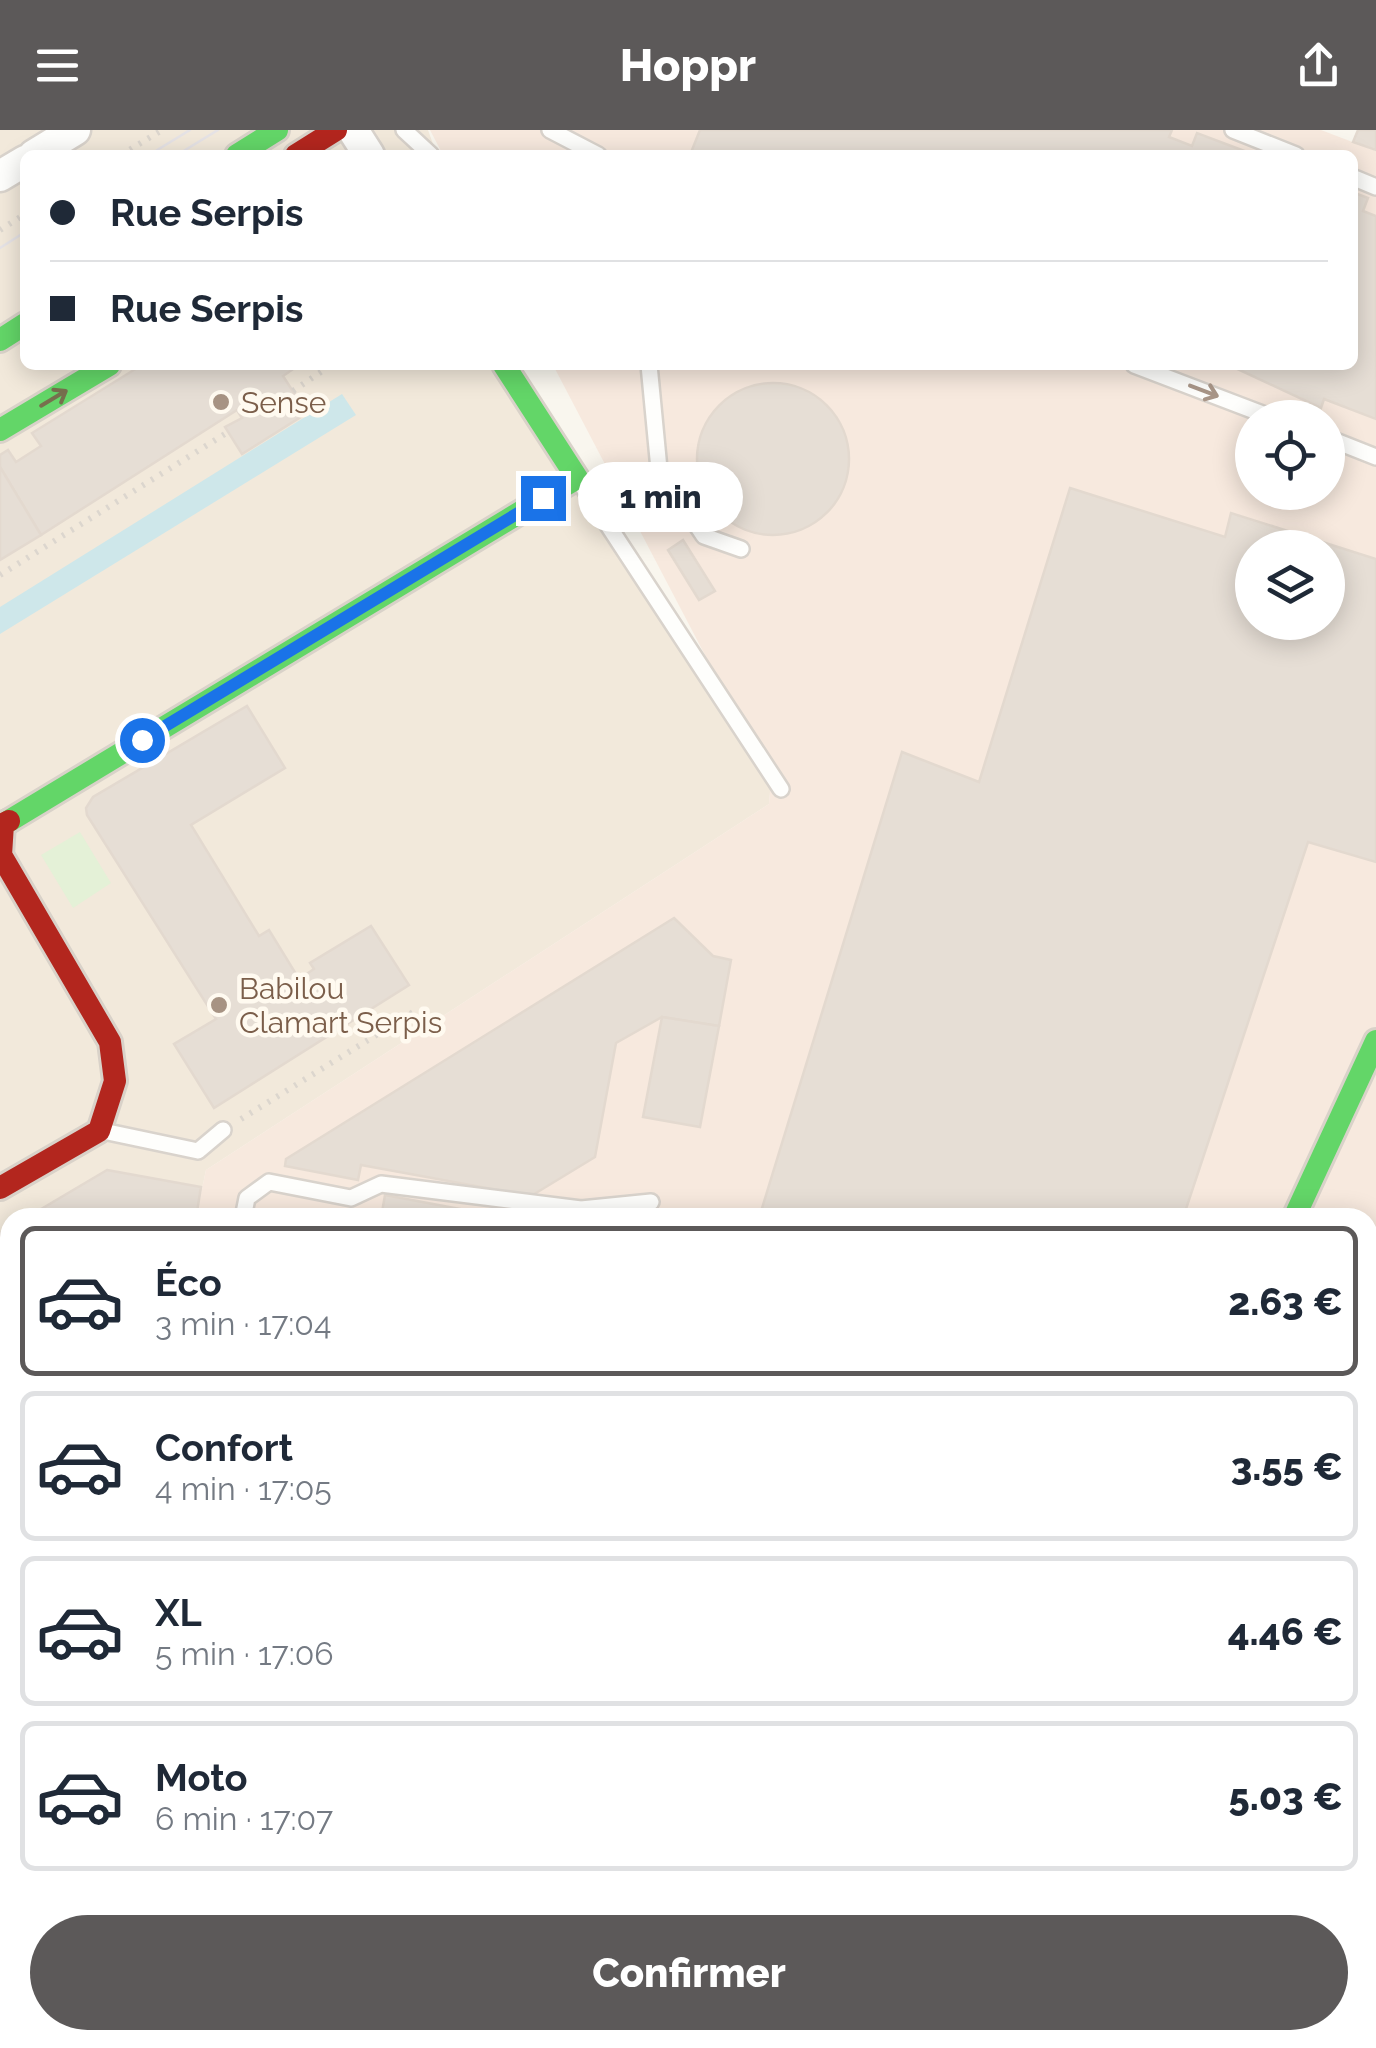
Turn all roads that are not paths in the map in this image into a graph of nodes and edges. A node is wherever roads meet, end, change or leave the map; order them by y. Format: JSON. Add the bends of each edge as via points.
{"nodes":[{"id":1,"x":76,"y":130,"type":"edge"},
{"id":2,"x":277,"y":130,"type":"edge"},
{"id":3,"x":336,"y":130,"type":"edge"},
{"id":4,"x":404,"y":130,"type":"edge"},
{"id":5,"x":550,"y":130,"type":"edge"},
{"id":6,"x":1233,"y":130,"type":"edge"},
{"id":7,"x":42,"y":150,"type":"edge"},
{"id":8,"x":245,"y":150,"type":"edge"},
{"id":9,"x":304,"y":150,"type":"edge"},
{"id":10,"x":426,"y":150,"type":"edge"},
{"id":11,"x":588,"y":150,"type":"edge"},
{"id":12,"x":1283,"y":150,"type":"edge"},
{"id":13,"x":100,"y":370,"type":"edge"},
{"id":14,"x":507,"y":370,"type":"edge"},
{"id":15,"x":650,"y":370,"type":"edge"},
{"id":16,"x":1147,"y":370,"type":"edge"},
{"id":17,"x":1235,"y":404,"type":"edge"},
{"id":18,"x":0,"y":430,"type":"edge"},
{"id":19,"x":1345,"y":445,"type":"edge"},
{"id":20,"x":1376,"y":457,"type":"edge"},
{"id":21,"x":576,"y":478,"type":"junction"},
{"id":22,"x":741,"y":549,"type":"dead end"},
{"id":23,"x":781,"y":789,"type":"dead end"},
{"id":24,"x":1376,"y":1041,"type":"edge"},
{"id":25,"x":99,"y":1130,"type":"junction"},
{"id":26,"x":223,"y":1130,"type":"road end"},
{"id":27,"x":0,"y":1188,"type":"edge"},
{"id":28,"x":651,"y":1202,"type":"dead end"},
{"id":29,"x":245,"y":1208,"type":"edge"},
{"id":30,"x":573,"y":1208,"type":"edge"},
{"id":31,"x":591,"y":1208,"type":"edge"},
{"id":32,"x":1299,"y":1208,"type":"edge"}],
"edges":[{"from":1,"to":7,"type":"street"},
{"from":2,"to":8,"type":"street"},
{"from":3,"to":9,"type":"street"},
{"from":4,"to":10,"type":"lane"},
{"from":5,"to":11,"type":"lane"},
{"from":6,"to":12,"type":"lane"},
{"from":18,"to":13,"type":"street","one_way":true},
{"from":14,"to":21,"type":"street"},
{"from":15,"to":22,"type":"lane","via":[[660,469],[704,536]]},
{"from":16,"to":17,"type":"lane","one_way":true},
{"from":19,"to":20,"type":"lane"},
{"from":21,"to":23,"type":"lane"},
{"from":21,"to":25,"type":"street","via":[[3,824],[0,855],[110,1042],[115,1081]]},
{"from":24,"to":32,"type":"street"},
{"from":25,"to":26,"type":"lane","via":[[198,1151]]},
{"from":25,"to":27,"type":"street"},
{"from":28,"to":31,"type":"lane"},
{"from":29,"to":30,"type":"lane","via":[[247,1198],[269,1182],[351,1198],[381,1184]]}]}
